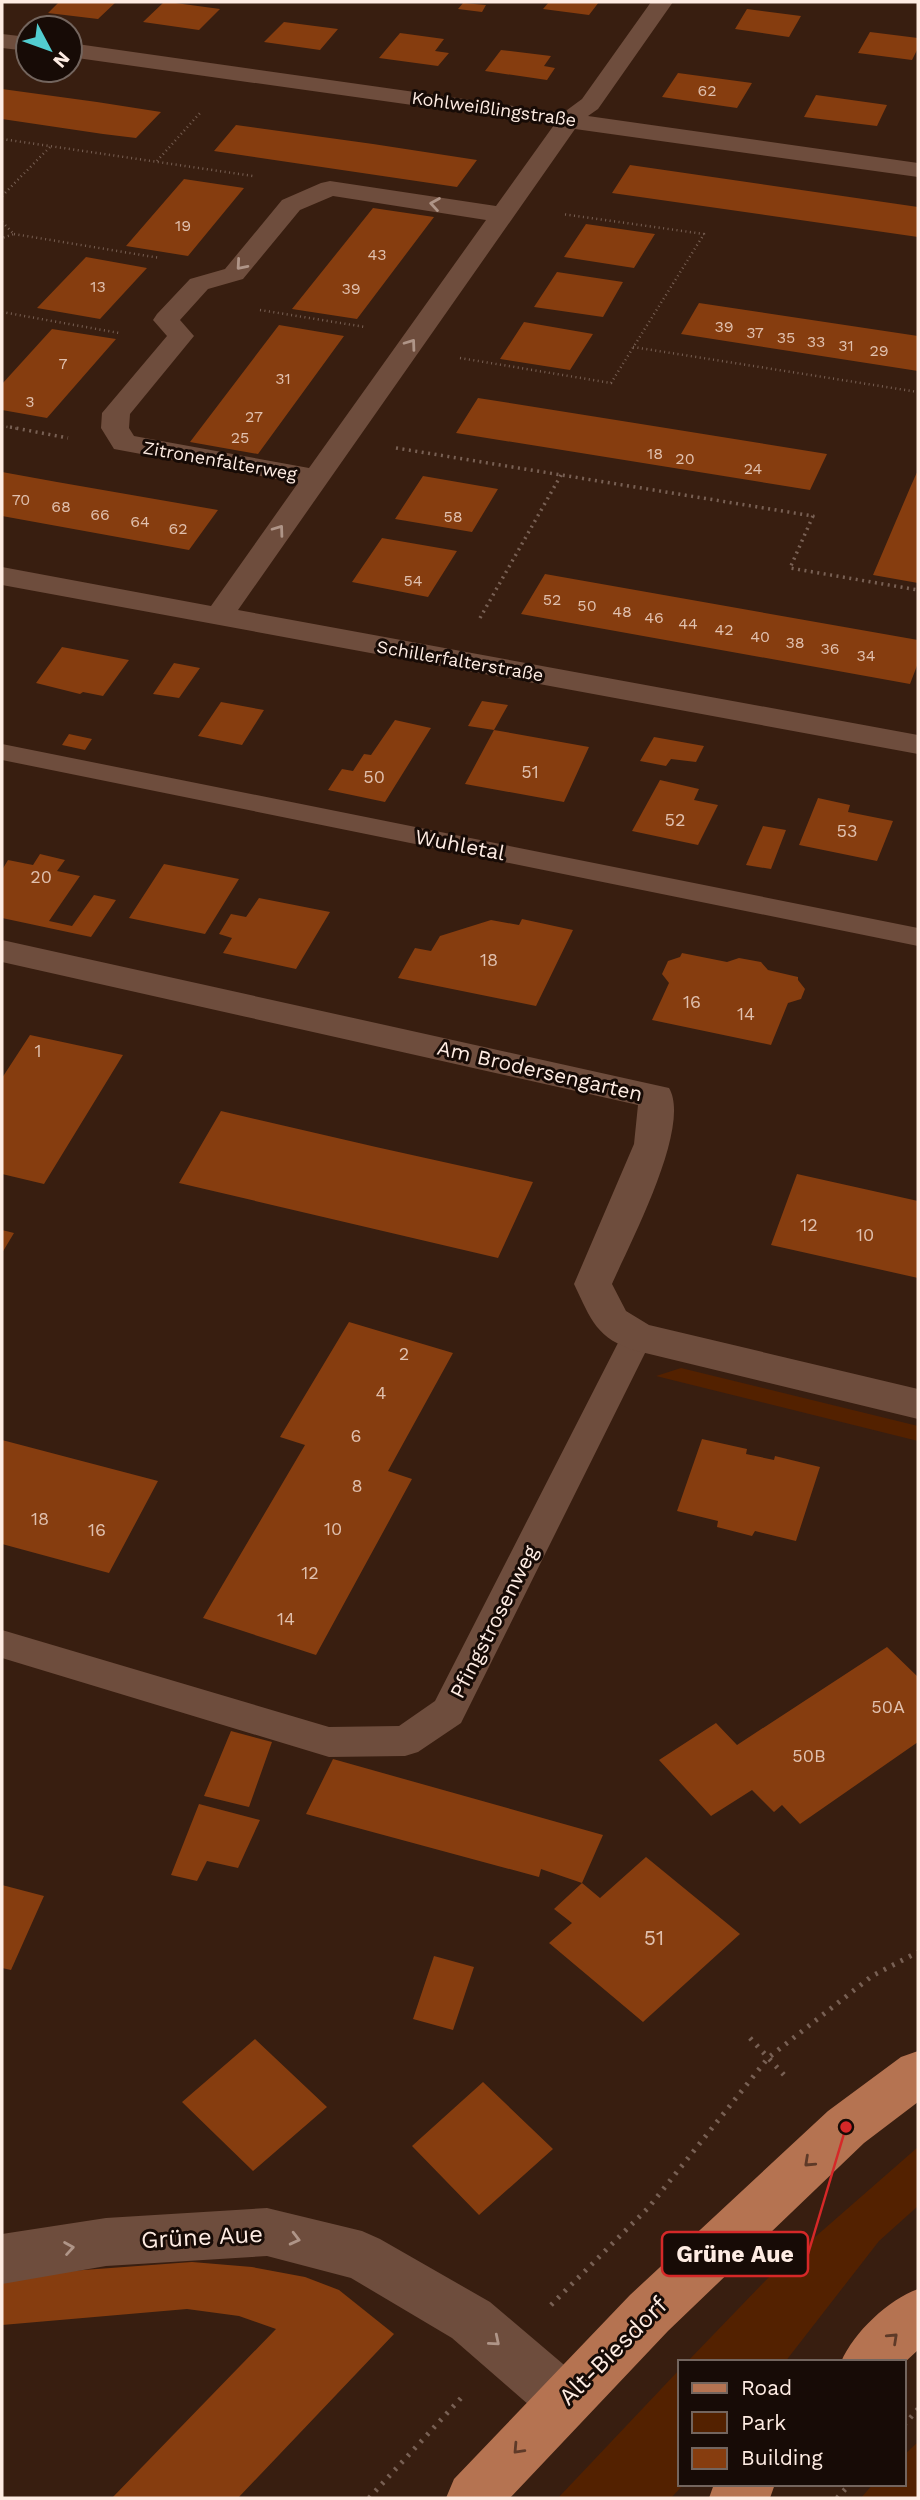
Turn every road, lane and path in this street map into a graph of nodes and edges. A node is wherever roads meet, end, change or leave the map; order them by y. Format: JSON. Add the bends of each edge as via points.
{"nodes":[{"id":1,"x":662,"y":2,"type":"edge"},
{"id":2,"x":84,"y":52,"type":"edge"},
{"id":3,"x":203,"y":111,"type":"dead end"},
{"id":4,"x":570,"y":119,"type":"junction"},
{"id":5,"x":2,"y":139,"type":"edge"},
{"id":6,"x":50,"y":146,"type":"junction"},
{"id":7,"x":156,"y":162,"type":"junction"},
{"id":8,"x":918,"y":170,"type":"edge"},
{"id":9,"x":330,"y":188,"type":"junction"},
{"id":10,"x":2,"y":196,"type":"edge"},
{"id":11,"x":506,"y":211,"type":"junction"},
{"id":12,"x":2,"y":222,"type":"edge"},
{"id":13,"x":14,"y":234,"type":"junction"},
{"id":14,"x":2,"y":238,"type":"edge"},
{"id":15,"x":237,"y":270,"type":"junction"},
{"id":16,"x":186,"y":298,"type":"junction"},
{"id":17,"x":2,"y":312,"type":"edge"},
{"id":18,"x":412,"y":342,"type":"junction"},
{"id":19,"x":176,"y":343,"type":"junction"},
{"id":20,"x":633,"y":347,"type":"junction"},
{"id":21,"x":918,"y":392,"type":"edge"},
{"id":22,"x":2,"y":426,"type":"edge"},
{"id":23,"x":343,"y":440,"type":"junction"},
{"id":24,"x":124,"y":443,"type":"junction"},
{"id":25,"x":561,"y":475,"type":"junction"},
{"id":26,"x":316,"y":478,"type":"junction"},
{"id":27,"x":2,"y":576,"type":"edge"},
{"id":28,"x":918,"y":590,"type":"edge"},
{"id":29,"x":218,"y":617,"type":"junction"},
{"id":30,"x":478,"y":621,"type":"dead end"},
{"id":31,"x":918,"y":746,"type":"edge"},
{"id":32,"x":2,"y":752,"type":"edge"},
{"id":33,"x":918,"y":937,"type":"edge"},
{"id":34,"x":3,"y":953,"type":"edge"},
{"id":35,"x":637,"y":1337,"type":"junction"},
{"id":36,"x":918,"y":1404,"type":"edge"},
{"id":37,"x":2,"y":1644,"type":"edge"},
{"id":38,"x":918,"y":1952,"type":"edge"},
{"id":39,"x":750,"y":2038,"type":"dead end"},
{"id":40,"x":768,"y":2058,"type":"junction"},
{"id":41,"x":918,"y":2073,"type":"edge"},
{"id":42,"x":785,"y":2076,"type":"dead end"},
{"id":43,"x":2,"y":2259,"type":"edge"},
{"id":44,"x":918,"y":2314,"type":"edge"},
{"id":45,"x":506,"y":2350,"type":"junction"},
{"id":46,"x":870,"y":2360,"type":"edge"},
{"id":47,"x":564,"y":2400,"type":"junction"},
{"id":48,"x":918,"y":2409,"type":"edge"},
{"id":49,"x":906,"y":2423,"type":"edge"},
{"id":50,"x":369,"y":2498,"type":"edge"},
{"id":51,"x":473,"y":2498,"type":"edge"}],
"edges":[{"from":1,"to":4,"type":"street","name":"Zitronenfalterweg","via":[[590,104]]},
{"from":2,"to":4,"type":"street","name":"Kohlweißlingstraße"},
{"from":3,"to":7,"type":"path"},
{"from":4,"to":8,"type":"street","name":"Kohlweißlingstraße"},
{"from":4,"to":11,"type":"street","name":"Zitronenfalterweg"},
{"from":5,"to":6,"type":"path"},
{"from":6,"to":7,"type":"path"},
{"from":6,"to":10,"type":"path"},
{"from":7,"to":9,"type":"path"},
{"from":11,"to":9,"type":"street","one_way":true},
{"from":9,"to":15,"type":"street","one_way":true,"via":[[292,205]]},
{"from":11,"to":18,"type":"street","name":"Zitronenfalterweg"},
{"from":11,"to":20,"type":"path","via":[[704,234]]},
{"from":12,"to":13,"type":"path"},
{"from":13,"to":14,"type":"path"},
{"from":13,"to":15,"type":"path"},
{"from":15,"to":16,"type":"street","via":[[199,284]]},
{"from":16,"to":18,"type":"path"},
{"from":16,"to":19,"type":"street","via":[[166,320],[181,336]]},
{"from":17,"to":19,"type":"path"},
{"from":18,"to":20,"type":"path","via":[[611,383]]},
{"from":18,"to":23,"type":"street","name":"Zitronenfalterweg"},
{"from":19,"to":24,"type":"street","name":"Zitronenfalterweg","via":[[116,413],[115,428]]},
{"from":20,"to":21,"type":"path"},
{"from":22,"to":24,"type":"path","via":[[98,443]]},
{"from":23,"to":25,"type":"path"},
{"from":23,"to":26,"type":"street","name":"Zitronenfalterweg"},
{"from":24,"to":26,"type":"street","name":"Zitronenfalterweg"},
{"from":25,"to":28,"type":"path","via":[[813,516],[790,568]]},
{"from":25,"to":30,"type":"path"},
{"from":29,"to":26,"type":"street","name":"Zitronenfalterweg","one_way":true},
{"from":27,"to":29,"type":"street","name":"Schillerfalterstraße"},
{"from":29,"to":31,"type":"street","name":"Schillerfalterstraße"},
{"from":32,"to":33,"type":"lane","name":"Wuhletal"},
{"from":34,"to":35,"type":"street","name":"Am Brodersengarten","via":[[656,1097],[653,1144],[593,1284],[611,1320]]},
{"from":35,"to":36,"type":"street","name":"Am Brodersengarten"},
{"from":35,"to":37,"type":"lane","name":"Pfingstrosenweg","via":[[448,1712],[405,1741],[329,1742]]},
{"from":38,"to":40,"type":"path","via":[[872,1976]]},
{"from":39,"to":40,"type":"path"},
{"from":40,"to":42,"type":"path"},
{"from":40,"to":45,"type":"path","via":[[649,2207]]},
{"from":41,"to":47,"type":"main road","name":"Alt-Biesdorf","one_way":true,"via":[[846,2127]]},
{"from":43,"to":45,"type":"street","name":"Grüne Aue","one_way":true,"via":[[106,2242],[267,2232],[362,2256],[471,2320]]},
{"from":46,"to":44,"type":"main road","one_way":true},
{"from":45,"to":47,"type":"street","name":"Grüne Aue"},
{"from":45,"to":50,"type":"path"},
{"from":47,"to":51,"type":"main road","name":"Alt-Biesdorf","one_way":true},
{"from":48,"to":49,"type":"path"}]}
